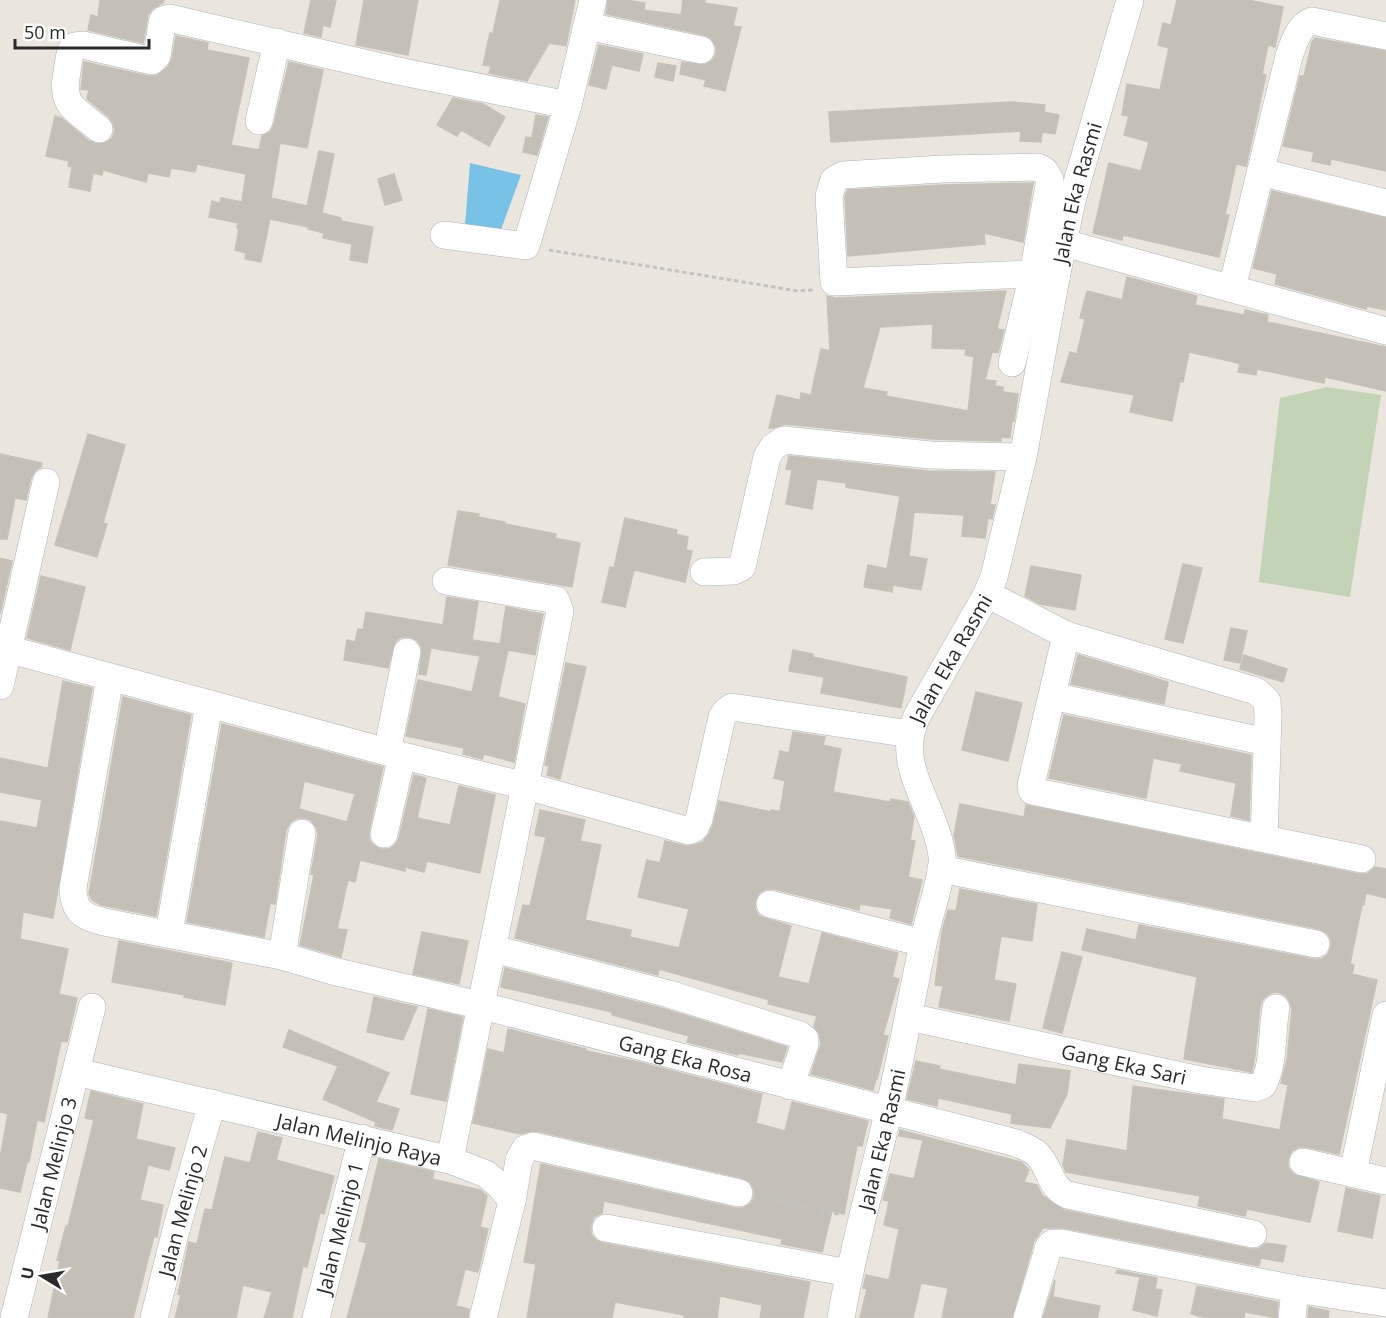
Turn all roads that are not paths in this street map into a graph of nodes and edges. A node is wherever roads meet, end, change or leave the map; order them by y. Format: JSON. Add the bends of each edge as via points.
{"nodes":[{"id":1,"x":593,"y":0,"type":"edge"},
{"id":2,"x":1130,"y":0,"type":"edge"},
{"id":3,"x":587,"y":26,"type":"junction"},
{"id":4,"x":1386,"y":36,"type":"edge"},
{"id":5,"x":277,"y":42,"type":"junction"},
{"id":6,"x":701,"y":50,"type":"dead end"},
{"id":7,"x":568,"y":105,"type":"junction"},
{"id":8,"x":259,"y":122,"type":"dead end"},
{"id":9,"x":99,"y":129,"type":"dead end"},
{"id":10,"x":1262,"y":172,"type":"junction"},
{"id":11,"x":1386,"y":203,"type":"edge"},
{"id":12,"x":444,"y":235,"type":"dead end"},
{"id":13,"x":1064,"y":243,"type":"junction"},
{"id":14,"x":1044,"y":276,"type":"junction"},
{"id":15,"x":1232,"y":288,"type":"junction"},
{"id":16,"x":1386,"y":332,"type":"edge"},
{"id":17,"x":1012,"y":363,"type":"dead end"},
{"id":18,"x":1023,"y":457,"type":"junction"},
{"id":19,"x":46,"y":482,"type":"dead end"},
{"id":20,"x":704,"y":572,"type":"dead end"},
{"id":21,"x":446,"y":581,"type":"dead end"},
{"id":22,"x":987,"y":594,"type":"junction"},
{"id":23,"x":1066,"y":635,"type":"junction"},
{"id":24,"x":4,"y":648,"type":"edge"},
{"id":25,"x":407,"y":652,"type":"dead end"},
{"id":26,"x":110,"y":678,"type":"junction"},
{"id":27,"x":0,"y":686,"type":"edge"},
{"id":28,"x":1052,"y":696,"type":"junction"},
{"id":29,"x":209,"y":705,"type":"junction"},
{"id":30,"x":910,"y":734,"type":"junction"},
{"id":31,"x":1267,"y":742,"type":"junction"},
{"id":32,"x":395,"y":754,"type":"junction"},
{"id":33,"x":526,"y":786,"type":"junction"},
{"id":34,"x":302,"y":833,"type":"dead end"},
{"id":35,"x":384,"y":834,"type":"dead end"},
{"id":36,"x":1264,"y":838,"type":"junction"},
{"id":37,"x":1362,"y":859,"type":"dead end"},
{"id":38,"x":941,"y":869,"type":"junction"},
{"id":39,"x":770,"y":904,"type":"dead end"},
{"id":40,"x":170,"y":933,"type":"junction"},
{"id":41,"x":923,"y":943,"type":"junction"},
{"id":42,"x":1316,"y":944,"type":"dead end"},
{"id":43,"x":494,"y":949,"type":"junction"},
{"id":44,"x":282,"y":956,"type":"junction"},
{"id":45,"x":483,"y":1006,"type":"junction"},
{"id":46,"x":92,"y":1007,"type":"dead end"},
{"id":47,"x":1276,"y":1008,"type":"dead end"},
{"id":48,"x":1386,"y":1015,"type":"edge"},
{"id":49,"x":909,"y":1017,"type":"junction"},
{"id":50,"x":77,"y":1072,"type":"junction"},
{"id":51,"x":790,"y":1086,"type":"junction"},
{"id":52,"x":212,"y":1103,"type":"junction"},
{"id":53,"x":889,"y":1111,"type":"junction"},
{"id":54,"x":362,"y":1138,"type":"junction"},
{"id":55,"x":450,"y":1160,"type":"junction"},
{"id":56,"x":1303,"y":1162,"type":"dead end"},
{"id":57,"x":1353,"y":1173,"type":"junction"},
{"id":58,"x":1386,"y":1181,"type":"edge"},
{"id":59,"x":750,"y":1195,"type":"road end"},
{"id":60,"x":512,"y":1201,"type":"junction"},
{"id":61,"x":606,"y":1228,"type":"dead end"},
{"id":62,"x":1253,"y":1234,"type":"dead end"},
{"id":63,"x":849,"y":1273,"type":"junction"},
{"id":64,"x":11,"y":1289,"type":"edge"},
{"id":65,"x":1295,"y":1289,"type":"junction"},
{"id":66,"x":1386,"y":1304,"type":"edge"},
{"id":67,"x":14,"y":1318,"type":"edge"},
{"id":68,"x":154,"y":1318,"type":"edge"},
{"id":69,"x":316,"y":1318,"type":"edge"},
{"id":70,"x":483,"y":1318,"type":"edge"},
{"id":71,"x":841,"y":1318,"type":"edge"},
{"id":72,"x":1027,"y":1318,"type":"edge"},
{"id":73,"x":1292,"y":1318,"type":"edge"}],
"edges":[{"from":1,"to":3,"type":"street"},
{"from":2,"to":13,"type":"street","name":"Jalan Eka Rasmi","via":[[1072,201]]},
{"from":3,"to":6,"type":"street"},
{"from":3,"to":7,"type":"street"},
{"from":4,"to":10,"type":"street","via":[[1312,21],[1303,26],[1289,56]]},
{"from":5,"to":7,"type":"street"},
{"from":5,"to":8,"type":"street"},
{"from":5,"to":9,"type":"street","via":[[169,18],[162,24],[157,56],[152,61],[75,46],[70,51],[64,94],[70,105]]},
{"from":7,"to":12,"type":"street","via":[[526,246]]},
{"from":10,"to":11,"type":"street"},
{"from":10,"to":15,"type":"street"},
{"from":13,"to":14,"type":"street","name":"Jalan Eka Rasmi"},
{"from":13,"to":15,"type":"street"},
{"from":14,"to":14,"type":"street","via":[[834,282],[829,196],[834,180],[843,175],[1038,167],[1050,180]]},
{"from":14,"to":17,"type":"street"},
{"from":14,"to":18,"type":"street","name":"Jalan Eka Rasmi"},
{"from":15,"to":16,"type":"street"},
{"from":18,"to":20,"type":"street","via":[[930,455],[784,440],[767,457],[742,567]]},
{"from":18,"to":22,"type":"street","name":"Jalan Eka Rasmi"},
{"from":19,"to":24,"type":"street"},
{"from":21,"to":33,"type":"street","via":[[556,600],[559,605],[561,611]]},
{"from":22,"to":23,"type":"street"},
{"from":22,"to":30,"type":"street","name":"Jalan Eka Rasmi"},
{"from":23,"to":28,"type":"street"},
{"from":23,"to":31,"type":"street","via":[[1256,691],[1267,701]]},
{"from":24,"to":26,"type":"street"},
{"from":24,"to":27,"type":"street"},
{"from":25,"to":32,"type":"street"},
{"from":26,"to":29,"type":"street"},
{"from":26,"to":40,"type":"street","name":"Gang Eka Rosa","via":[[73,900],[77,910],[93,919]]},
{"from":28,"to":31,"type":"street"},
{"from":28,"to":36,"type":"street","via":[[1032,791]]},
{"from":29,"to":32,"type":"street"},
{"from":29,"to":40,"type":"street"},
{"from":30,"to":33,"type":"street","via":[[732,707],[722,717],[699,819],[689,831]]},
{"from":30,"to":38,"type":"street","name":"Jalan Eka Rasmi","via":[[911,769],[937,832]]},
{"from":31,"to":36,"type":"street"},
{"from":32,"to":33,"type":"street"},
{"from":32,"to":35,"type":"street"},
{"from":33,"to":43,"type":"street"},
{"from":34,"to":44,"type":"street"},
{"from":36,"to":37,"type":"street"},
{"from":38,"to":41,"type":"street","name":"Jalan Eka Rasmi"},
{"from":38,"to":42,"type":"street"},
{"from":39,"to":41,"type":"street"},
{"from":40,"to":44,"type":"street","name":"Gang Eka Rosa"},
{"from":41,"to":49,"type":"street","name":"Jalan Eka Rasmi"},
{"from":43,"to":45,"type":"street"},
{"from":43,"to":51,"type":"street","via":[[669,994],[800,1035],[805,1044]]},
{"from":44,"to":45,"type":"street","name":"Gang Eka Rosa"},
{"from":45,"to":51,"type":"street","name":"Gang Eka Rosa"},
{"from":45,"to":55,"type":"street"},
{"from":46,"to":50,"type":"street","name":"Jalan Melinjo 3"},
{"from":47,"to":49,"type":"street","name":"Gang Eka Sari","via":[[1266,1078],[1256,1088],[1200,1080]]},
{"from":48,"to":57,"type":"street"},
{"from":49,"to":53,"type":"street","name":"Jalan Eka Rasmi"},
{"from":50,"to":52,"type":"street","name":"Jalan Melinjo Raya"},
{"from":50,"to":64,"type":"street","name":"Jalan Melinjo 3"},
{"from":51,"to":53,"type":"street","name":"Gang Eka Rosa"},
{"from":52,"to":54,"type":"street","name":"Jalan Melinjo Raya"},
{"from":52,"to":68,"type":"street","name":"Jalan Melinjo 2"},
{"from":53,"to":62,"type":"street","name":"Gang Eka Rosa","via":[[1016,1143],[1037,1154],[1057,1190],[1068,1196]]},
{"from":53,"to":63,"type":"street","name":"Jalan Eka Rasmi"},
{"from":54,"to":55,"type":"street","name":"Jalan Melinjo Raya"},
{"from":54,"to":69,"type":"street","name":"Jalan Melinjo 1"},
{"from":55,"to":60,"type":"street","name":"Jalan Melinjo Raya","via":[[486,1174]]},
{"from":56,"to":57,"type":"street"},
{"from":57,"to":58,"type":"street"},
{"from":59,"to":60,"type":"street","via":[[533,1146],[525,1149],[519,1160]]},
{"from":60,"to":70,"type":"street"},
{"from":61,"to":63,"type":"street"},
{"from":63,"to":71,"type":"street","name":"Jalan Eka Rasmi"},
{"from":64,"to":67,"type":"street","name":"Jalan Melinjo 3"},
{"from":65,"to":66,"type":"street"},
{"from":65,"to":72,"type":"street","via":[[1053,1243]]},
{"from":65,"to":73,"type":"street"}]}
